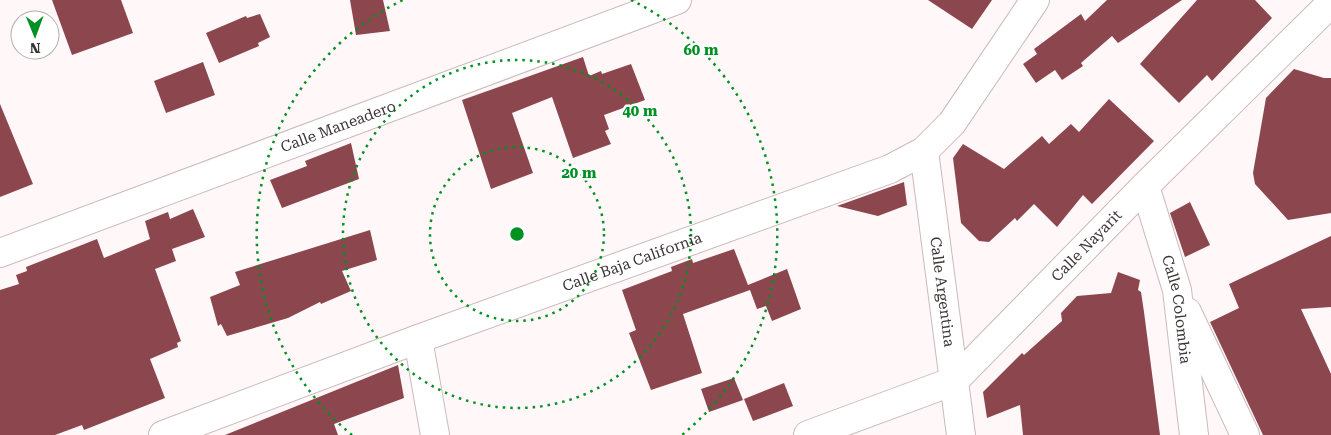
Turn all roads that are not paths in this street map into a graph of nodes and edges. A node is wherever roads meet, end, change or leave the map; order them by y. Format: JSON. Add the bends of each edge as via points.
{"nodes":[{"id":1,"x":677,"y":0,"type":"edge"},
{"id":2,"x":1035,"y":0,"type":"edge"},
{"id":3,"x":1331,"y":3,"type":"edge"},
{"id":4,"x":924,"y":151,"type":"junction"},
{"id":5,"x":1145,"y":186,"type":"junction"},
{"id":6,"x":0,"y":253,"type":"edge"},
{"id":7,"x":1177,"y":290,"type":"junction"},
{"id":8,"x":418,"y":339,"type":"junction"},
{"id":9,"x":954,"y":381,"type":"junction"},
{"id":10,"x":163,"y":435,"type":"edge"},
{"id":11,"x":435,"y":435,"type":"edge"},
{"id":12,"x":808,"y":435,"type":"edge"},
{"id":13,"x":960,"y":435,"type":"edge"},
{"id":14,"x":1194,"y":435,"type":"edge"},
{"id":15,"x":1245,"y":435,"type":"edge"}],
"edges":[{"from":1,"to":6,"type":"street","name":"Calle Maneadero"},
{"from":2,"to":4,"type":"street","name":"Calle Baja California","via":[[952,123]]},
{"from":3,"to":5,"type":"street","name":"Calle Nayarit"},
{"from":4,"to":8,"type":"street","name":"Calle Baja California","via":[[890,169]]},
{"from":4,"to":9,"type":"street","name":"Calle Argentina"},
{"from":5,"to":7,"type":"street","name":"Calle Colombia"},
{"from":5,"to":9,"type":"street","name":"Calle Nayarit"},
{"from":7,"to":14,"type":"street","name":"Calle Colombia"},
{"from":7,"to":15,"type":"street"},
{"from":8,"to":10,"type":"street","name":"Calle Baja California"},
{"from":8,"to":11,"type":"street"},
{"from":9,"to":12,"type":"street","name":"Calle Nayarit"},
{"from":9,"to":13,"type":"street","name":"Calle Argentina"}]}
